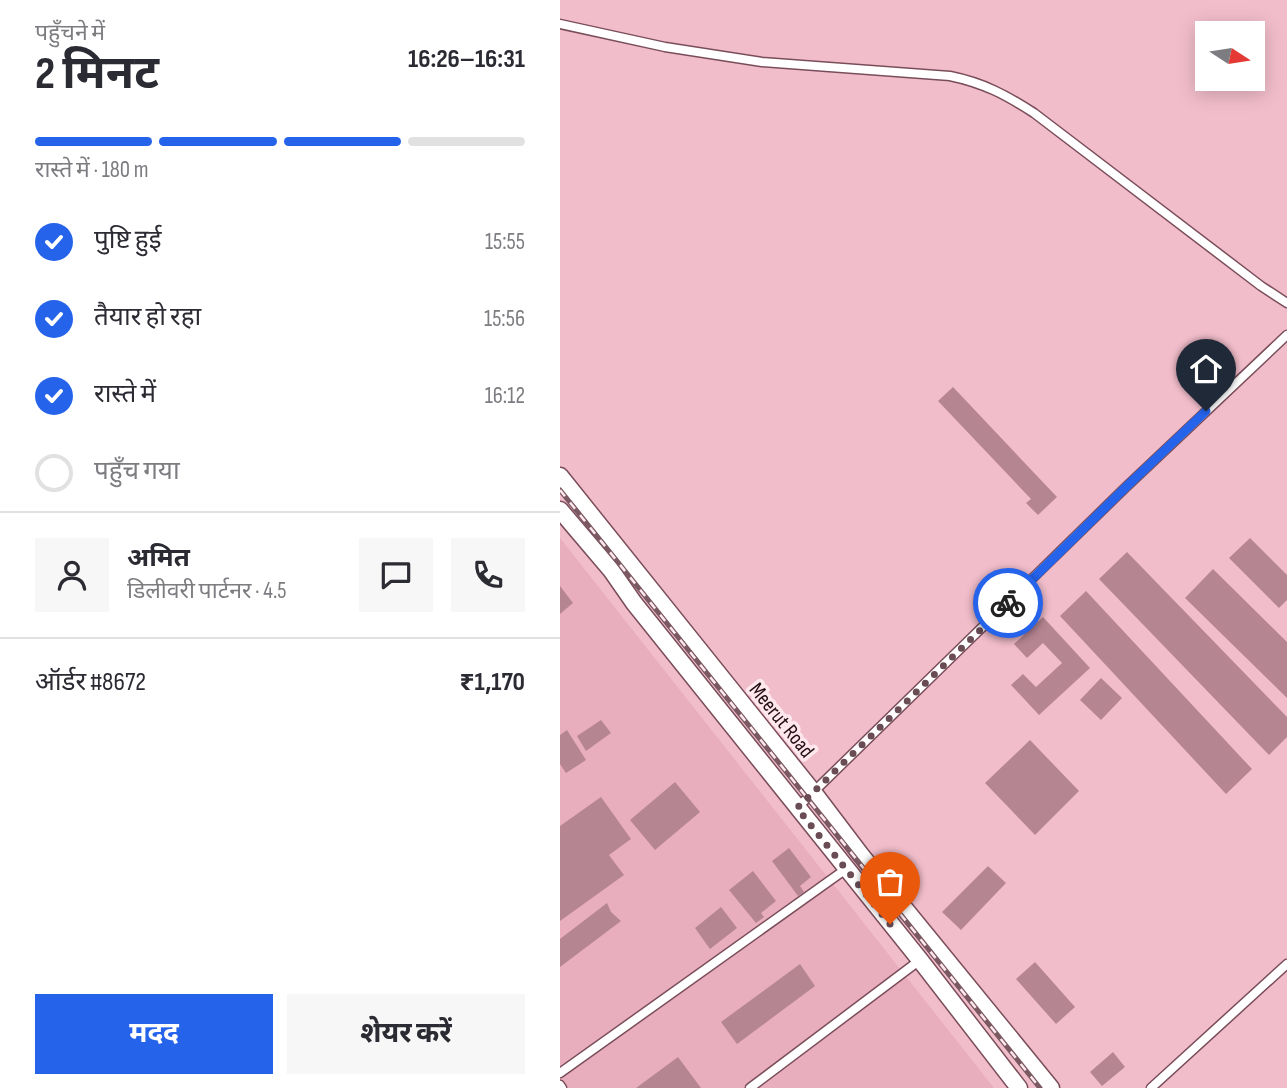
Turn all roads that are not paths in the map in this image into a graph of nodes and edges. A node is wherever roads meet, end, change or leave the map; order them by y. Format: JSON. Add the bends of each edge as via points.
{"nodes":[{"id":1,"x":560,"y":24,"type":"edge"},
{"id":2,"x":1287,"y":303,"type":"edge"},
{"id":3,"x":1287,"y":335,"type":"edge"},
{"id":4,"x":560,"y":476,"type":"edge"},
{"id":5,"x":560,"y":510,"type":"edge"},
{"id":6,"x":814,"y":793,"type":"junction"},
{"id":7,"x":797,"y":808,"type":"junction"},
{"id":8,"x":846,"y":869,"type":"junction"},
{"id":9,"x":920,"y":960,"type":"junction"},
{"id":10,"x":1287,"y":964,"type":"edge"},
{"id":11,"x":1001,"y":1027,"type":"junction"},
{"id":12,"x":984,"y":1042,"type":"junction"},
{"id":13,"x":560,"y":1073,"type":"edge"},
{"id":14,"x":750,"y":1088,"type":"edge"},
{"id":15,"x":1019,"y":1088,"type":"edge"},
{"id":16,"x":1051,"y":1088,"type":"edge"},
{"id":17,"x":1151,"y":1088,"type":"edge"}],
"edges":[{"from":1,"to":2,"type":"street","via":[[762,62],[950,76],[988,86],[1034,113]]},
{"from":3,"to":6,"type":"street"},
{"from":4,"to":6,"type":"highway","name":"Meerut Road"},
{"from":5,"to":7,"type":"highway","name":"Meerut Road"},
{"from":6,"to":7,"type":"street"},
{"from":6,"to":11,"type":"highway","name":"Meerut Road"},
{"from":7,"to":8,"type":"highway","name":"Meerut Road"},
{"from":8,"to":9,"type":"highway","name":"Meerut Road"},
{"from":8,"to":13,"type":"street"},
{"from":9,"to":12,"type":"highway","name":"Meerut Road"},
{"from":9,"to":14,"type":"street"},
{"from":10,"to":17,"type":"street"},
{"from":11,"to":12,"type":"highway"},
{"from":11,"to":16,"type":"highway","name":"Meerut Road"},
{"from":12,"to":15,"type":"highway","name":"Meerut Road"}]}
